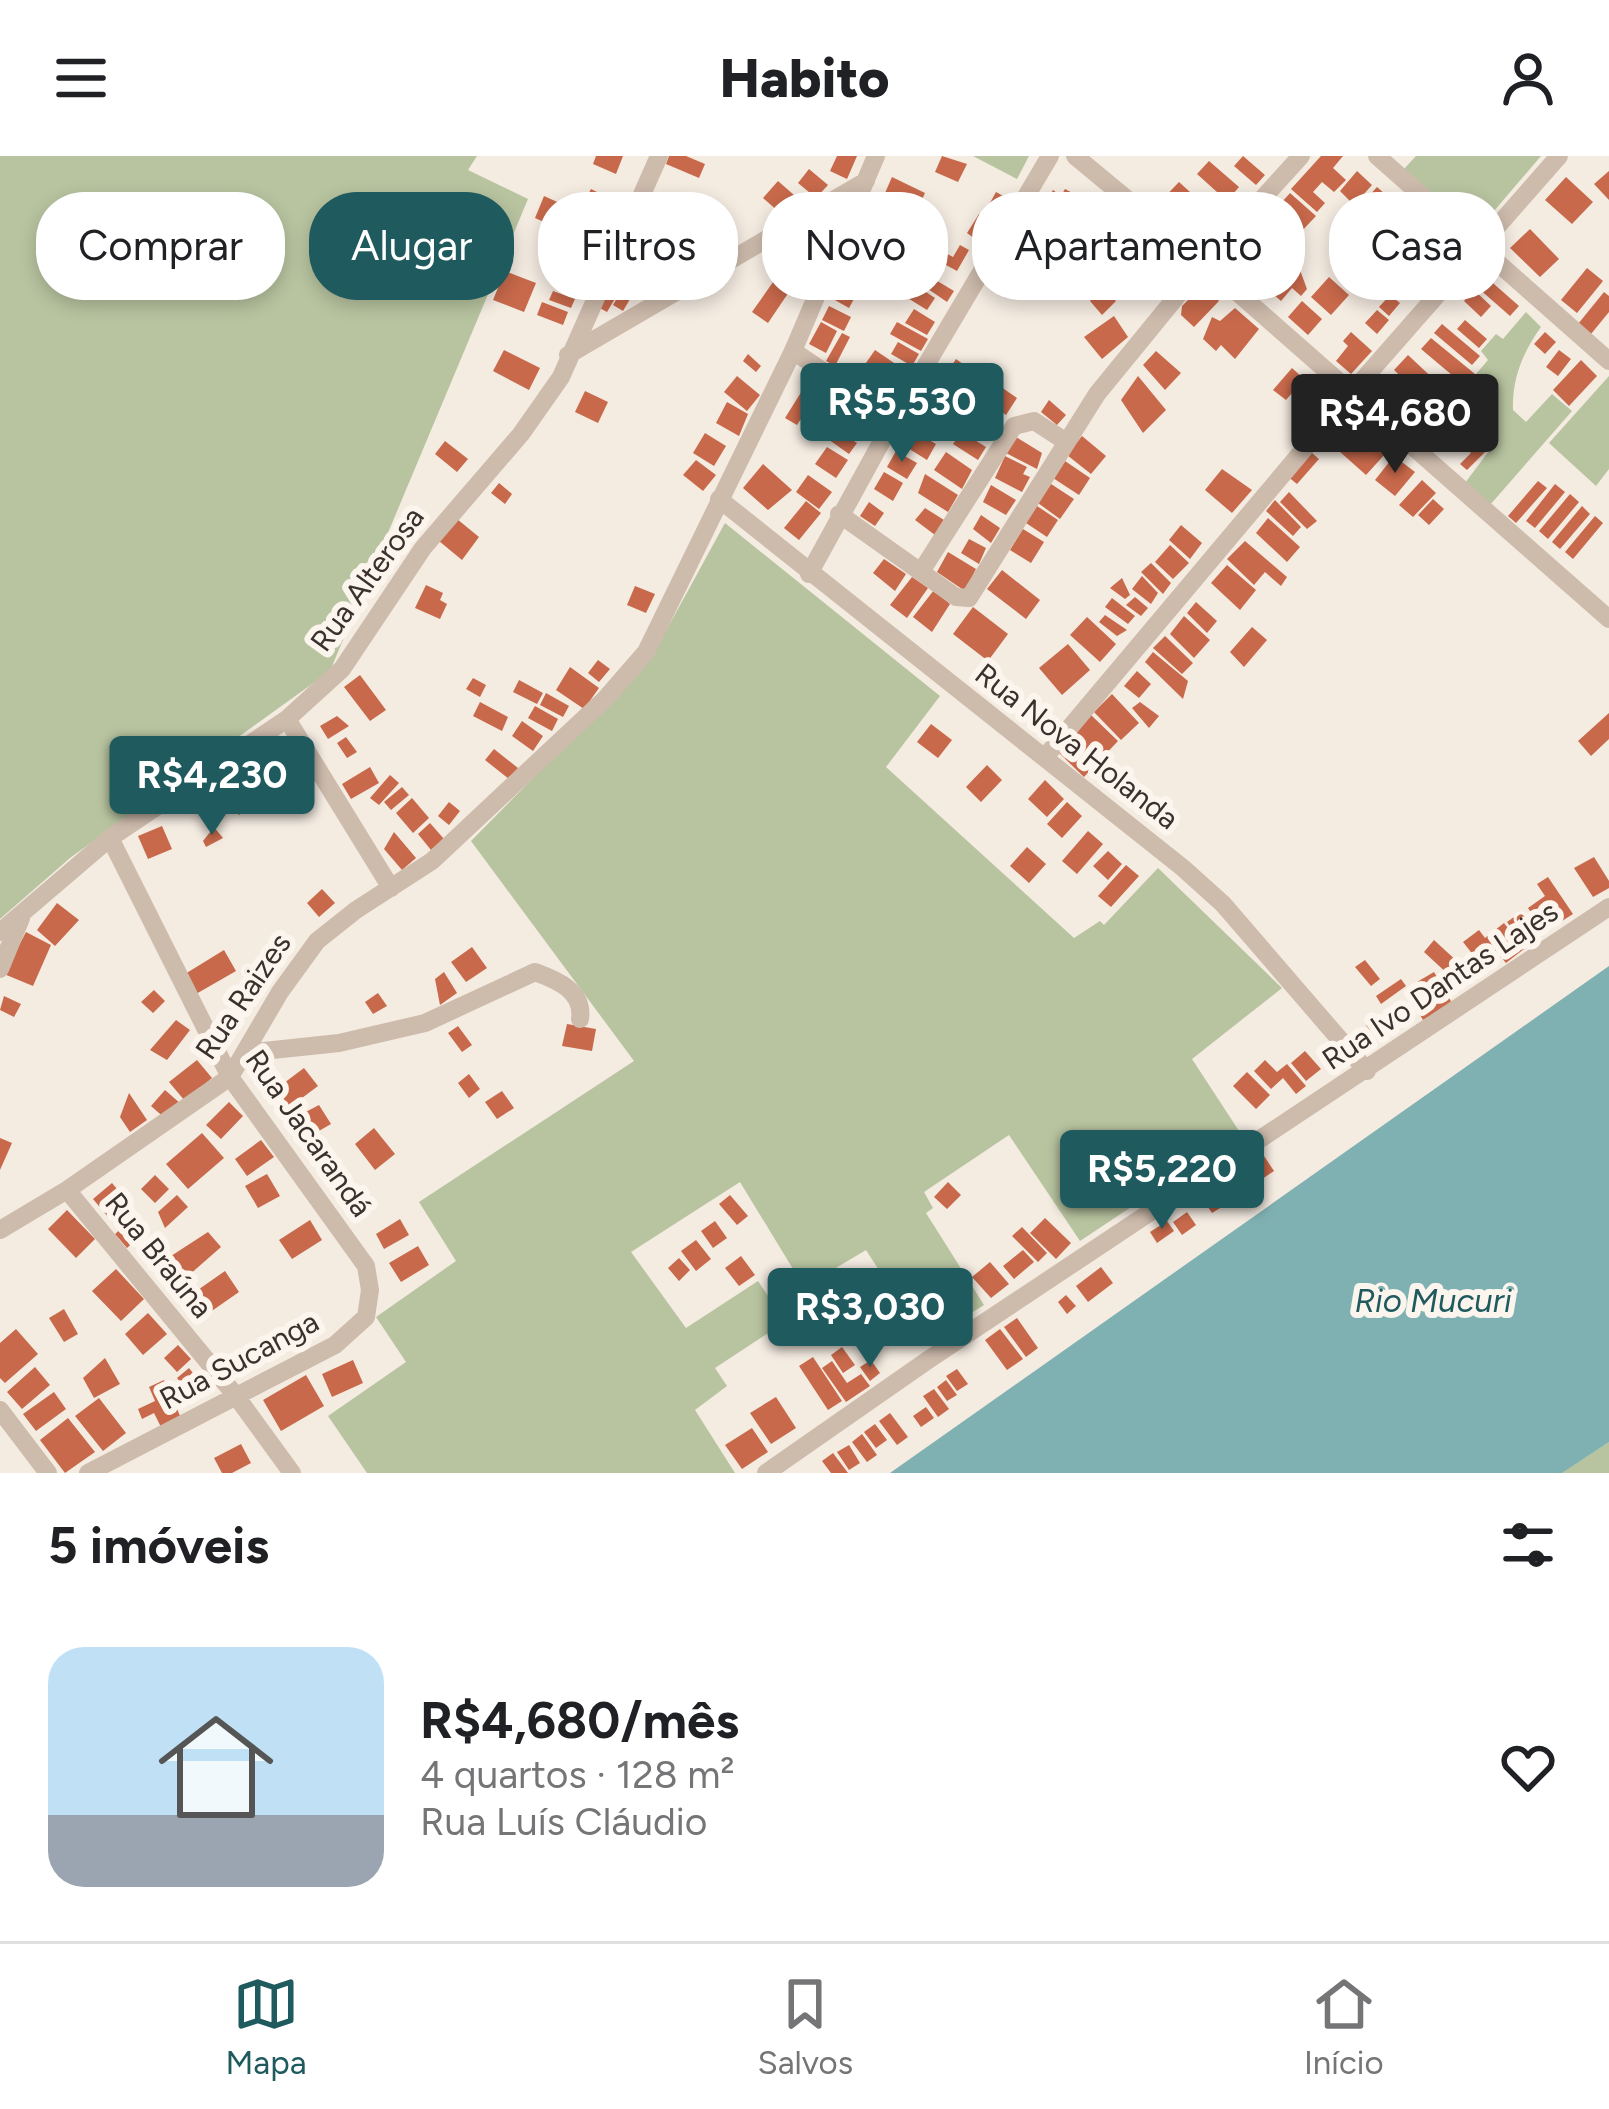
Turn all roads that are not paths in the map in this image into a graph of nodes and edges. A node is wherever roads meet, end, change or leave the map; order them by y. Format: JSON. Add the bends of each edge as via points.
{"nodes":[{"id":1,"x":659,"y":156,"type":"edge"},
{"id":2,"x":876,"y":156,"type":"edge"},
{"id":3,"x":1050,"y":156,"type":"edge"},
{"id":4,"x":1075,"y":156,"type":"edge"},
{"id":5,"x":1301,"y":156,"type":"edge"},
{"id":6,"x":1377,"y":156,"type":"edge"},
{"id":7,"x":1558,"y":156,"type":"edge"},
{"id":8,"x":866,"y":182,"type":"junction"},
{"id":9,"x":1118,"y":192,"type":"edge"},
{"id":10,"x":1268,"y":192,"type":"edge"},
{"id":11,"x":1417,"y":192,"type":"edge"},
{"id":12,"x":1505,"y":220,"type":"edge"},
{"id":13,"x":1505,"y":270,"type":"edge"},
{"id":14,"x":1174,"y":300,"type":"edge"},
{"id":15,"x":1246,"y":300,"type":"edge"},
{"id":16,"x":1435,"y":300,"type":"edge"},
{"id":17,"x":794,"y":351,"type":"junction"},
{"id":18,"x":568,"y":356,"type":"junction"},
{"id":19,"x":1609,"y":361,"type":"edge"},
{"id":20,"x":1352,"y":392,"type":"junction"},
{"id":21,"x":894,"y":419,"type":"junction"},
{"id":22,"x":1065,"y":441,"type":"junction"},
{"id":23,"x":719,"y":500,"type":"junction"},
{"id":24,"x":839,"y":514,"type":"junction"},
{"id":25,"x":922,"y":570,"type":"junction"},
{"id":26,"x":809,"y":574,"type":"junction"},
{"id":27,"x":1609,"y":619,"type":"edge"},
{"id":28,"x":287,"y":719,"type":"junction"},
{"id":29,"x":1045,"y":757,"type":"junction"},
{"id":30,"x":110,"y":838,"type":"junction"},
{"id":31,"x":391,"y":888,"type":"junction"},
{"id":32,"x":1609,"y":907,"type":"edge"},
{"id":33,"x":22,"y":916,"type":"junction"},
{"id":34,"x":0,"y":932,"type":"edge"},
{"id":35,"x":0,"y":970,"type":"edge"},
{"id":36,"x":580,"y":1019,"type":"dead end"},
{"id":37,"x":244,"y":1053,"type":"junction"},
{"id":38,"x":1367,"y":1071,"type":"junction"},
{"id":39,"x":230,"y":1077,"type":"junction"},
{"id":40,"x":67,"y":1190,"type":"junction"},
{"id":41,"x":0,"y":1230,"type":"edge"},
{"id":42,"x":366,"y":1267,"type":"joint"},
{"id":43,"x":236,"y":1396,"type":"junction"},
{"id":44,"x":0,"y":1410,"type":"edge"},
{"id":45,"x":48,"y":1473,"type":"edge"},
{"id":46,"x":88,"y":1473,"type":"edge"},
{"id":47,"x":292,"y":1473,"type":"edge"},
{"id":48,"x":766,"y":1473,"type":"edge"}],
"edges":[{"from":1,"to":18,"type":"street","name":"Rua Alterosa"},
{"from":2,"to":8,"type":"street","name":"Rua Raizes"},
{"from":3,"to":21,"type":"street"},
{"from":4,"to":9,"type":"street"},
{"from":5,"to":10,"type":"street"},
{"from":6,"to":11,"type":"street"},
{"from":7,"to":12,"type":"street"},
{"from":8,"to":17,"type":"street","name":"Rua Raizes"},
{"from":8,"to":18,"type":"street"},
{"from":13,"to":19,"type":"street"},
{"from":14,"to":22,"type":"street"},
{"from":15,"to":20,"type":"street"},
{"from":16,"to":20,"type":"street"},
{"from":17,"to":21,"type":"street"},
{"from":17,"to":23,"type":"street","name":"Rua Raizes"},
{"from":18,"to":28,"type":"street","name":"Rua Alterosa","via":[[521,434],[423,548],[342,669]]},
{"from":20,"to":27,"type":"street"},
{"from":20,"to":29,"type":"street"},
{"from":21,"to":24,"type":"street"},
{"from":22,"to":25,"type":"street","via":[[1034,421],[1014,426]]},
{"from":22,"to":25,"type":"street","via":[[968,598]]},
{"from":23,"to":26,"type":"street","name":"Rua Nova Holanda"},
{"from":23,"to":31,"type":"street","name":"Rua Raizes","via":[[646,652],[432,861]]},
{"from":24,"to":25,"type":"street"},
{"from":24,"to":26,"type":"street"},
{"from":26,"to":29,"type":"street","name":"Rua Nova Holanda"},
{"from":28,"to":30,"type":"street","name":"Rua Alterosa"},
{"from":28,"to":31,"type":"street"},
{"from":29,"to":38,"type":"street","name":"Rua Nova Holanda","via":[[1223,904]]},
{"from":30,"to":33,"type":"street","name":"Rua Alterosa"},
{"from":30,"to":39,"type":"street","name":"Rua Jacarandá"},
{"from":31,"to":37,"type":"street","name":"Rua Raizes","via":[[317,941]]},
{"from":32,"to":38,"type":"street","name":"Rua Ivo Dantas Lajes"},
{"from":33,"to":34,"type":"street","name":"Rua Alterosa"},
{"from":33,"to":35,"type":"street"},
{"from":36,"to":37,"type":"street","via":[[573,992],[535,973],[424,1023]]},
{"from":37,"to":39,"type":"street","name":"Rua Raizes"},
{"from":38,"to":48,"type":"street","name":"Rua Ivo Dantas Lajes"},
{"from":39,"to":40,"type":"street","name":"Rua Raizes"},
{"from":39,"to":42,"type":"street","name":"Rua Jacarandá"},
{"from":40,"to":41,"type":"street","name":"Rua Raizes"},
{"from":40,"to":43,"type":"street","name":"Rua Braúna"},
{"from":42,"to":43,"type":"street","name":"Rua Sucanga","via":[[370,1306],[358,1327]]},
{"from":43,"to":46,"type":"street","name":"Rua Sucanga"},
{"from":43,"to":47,"type":"street","name":"Rua Braúna"},
{"from":44,"to":45,"type":"street"}]}
